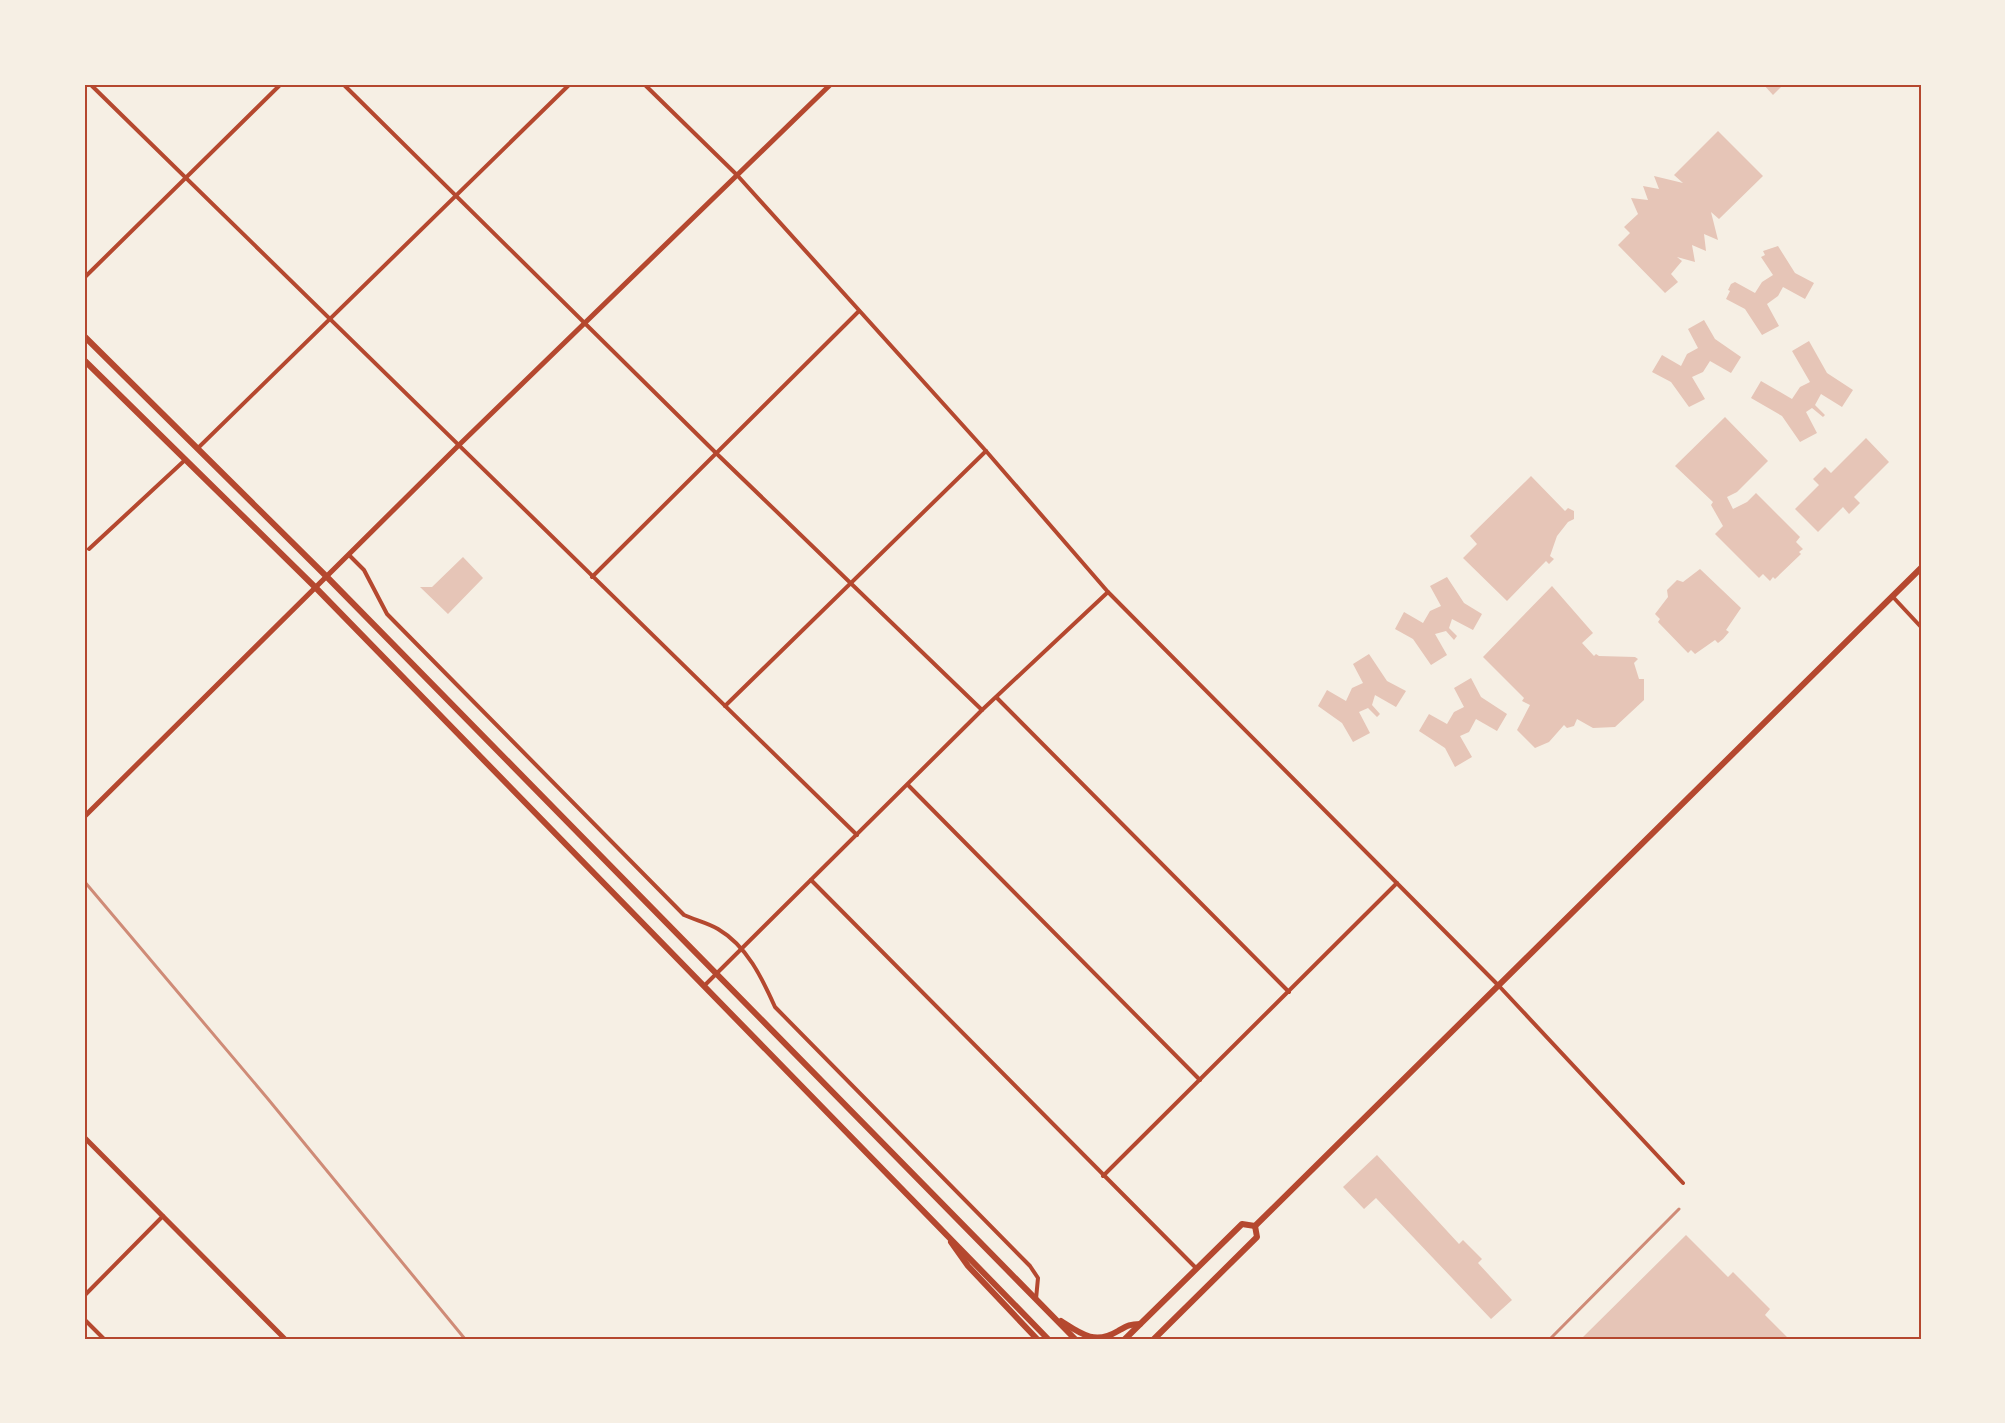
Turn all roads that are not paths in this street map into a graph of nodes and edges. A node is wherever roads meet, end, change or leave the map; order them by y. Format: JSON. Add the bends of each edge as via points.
{"nodes":[{"id":1,"x":90,"y":84,"type":"edge"},
{"id":2,"x":281,"y":84,"type":"edge"},
{"id":3,"x":343,"y":84,"type":"edge"},
{"id":4,"x":570,"y":84,"type":"edge"},
{"id":5,"x":644,"y":84,"type":"edge"},
{"id":6,"x":831,"y":84,"type":"edge"},
{"id":7,"x":738,"y":175,"type":"junction"},
{"id":8,"x":186,"y":178,"type":"junction"},
{"id":9,"x":455,"y":194,"type":"junction"},
{"id":10,"x":84,"y":278,"type":"edge"},
{"id":11,"x":859,"y":311,"type":"junction"},
{"id":12,"x":329,"y":318,"type":"junction"},
{"id":13,"x":587,"y":323,"type":"junction"},
{"id":14,"x":84,"y":336,"type":"edge"},
{"id":15,"x":84,"y":360,"type":"edge"},
{"id":16,"x":460,"y":444,"type":"junction"},
{"id":17,"x":197,"y":448,"type":"junction"},
{"id":18,"x":986,"y":451,"type":"junction"},
{"id":19,"x":717,"y":454,"type":"junction"},
{"id":20,"x":185,"y":459,"type":"junction"},
{"id":21,"x":89,"y":549,"type":"dead end"},
{"id":22,"x":349,"y":555,"type":"junction"},
{"id":23,"x":1921,"y":568,"type":"edge"},
{"id":24,"x":327,"y":577,"type":"junction"},
{"id":25,"x":592,"y":577,"type":"junction"},
{"id":26,"x":851,"y":585,"type":"junction"},
{"id":27,"x":316,"y":588,"type":"junction"},
{"id":28,"x":1108,"y":592,"type":"junction"},
{"id":29,"x":1893,"y":597,"type":"junction"},
{"id":30,"x":1921,"y":627,"type":"edge"},
{"id":31,"x":997,"y":698,"type":"junction"},
{"id":32,"x":725,"y":706,"type":"junction"},
{"id":33,"x":982,"y":710,"type":"junction"},
{"id":34,"x":908,"y":785,"type":"junction"},
{"id":35,"x":84,"y":817,"type":"edge"},
{"id":36,"x":857,"y":835,"type":"junction"},
{"id":37,"x":811,"y":880,"type":"junction"},
{"id":38,"x":1397,"y":883,"type":"junction"},
{"id":39,"x":740,"y":950,"type":"junction"},
{"id":40,"x":717,"y":973,"type":"junction"},
{"id":41,"x":705,"y":985,"type":"junction"},
{"id":42,"x":1498,"y":986,"type":"junction"},
{"id":43,"x":1289,"y":992,"type":"junction"},
{"id":44,"x":1200,"y":1080,"type":"junction"},
{"id":45,"x":84,"y":1137,"type":"edge"},
{"id":46,"x":1103,"y":1176,"type":"junction"},
{"id":47,"x":1683,"y":1183,"type":"dead end"},
{"id":48,"x":163,"y":1216,"type":"junction"},
{"id":49,"x":1255,"y":1226,"type":"junction"},
{"id":50,"x":946,"y":1234,"type":"junction"},
{"id":51,"x":1196,"y":1268,"type":"junction"},
{"id":52,"x":84,"y":1296,"type":"edge"},
{"id":53,"x":1036,"y":1299,"type":"junction"},
{"id":54,"x":1050,"y":1314,"type":"junction"},
{"id":55,"x":84,"y":1319,"type":"edge"},
{"id":56,"x":1140,"y":1324,"type":"junction"},
{"id":57,"x":104,"y":1339,"type":"edge"},
{"id":58,"x":285,"y":1339,"type":"edge"},
{"id":59,"x":1037,"y":1339,"type":"edge"},
{"id":60,"x":1048,"y":1339,"type":"edge"},
{"id":61,"x":1075,"y":1339,"type":"edge"},
{"id":62,"x":1125,"y":1339,"type":"edge"},
{"id":63,"x":1154,"y":1339,"type":"edge"}],
"edges":[{"from":1,"to":8,"type":"street"},
{"from":2,"to":8,"type":"street"},
{"from":3,"to":9,"type":"street"},
{"from":4,"to":9,"type":"street"},
{"from":5,"to":7,"type":"street"},
{"from":6,"to":7,"type":"street"},
{"from":7,"to":11,"type":"street"},
{"from":7,"to":13,"type":"street"},
{"from":8,"to":10,"type":"street"},
{"from":8,"to":12,"type":"street"},
{"from":9,"to":12,"type":"street"},
{"from":9,"to":13,"type":"street"},
{"from":11,"to":18,"type":"street"},
{"from":11,"to":19,"type":"street"},
{"from":12,"to":16,"type":"street"},
{"from":12,"to":17,"type":"street"},
{"from":13,"to":16,"type":"street"},
{"from":13,"to":19,"type":"street"},
{"from":14,"to":17,"type":"main road"},
{"from":15,"to":20,"type":"main road"},
{"from":16,"to":22,"type":"street"},
{"from":16,"to":25,"type":"street"},
{"from":17,"to":24,"type":"main road"},
{"from":18,"to":26,"type":"street"},
{"from":18,"to":28,"type":"street"},
{"from":19,"to":25,"type":"street"},
{"from":19,"to":26,"type":"street"},
{"from":20,"to":21,"type":"street"},
{"from":20,"to":27,"type":"main road"},
{"from":22,"to":24,"type":"street"},
{"from":22,"to":39,"type":"street","via":[[364,570],[387,614],[676,907],[684,915],[719,929]]},
{"from":23,"to":29,"type":"main road"},
{"from":24,"to":27,"type":"street"},
{"from":24,"to":40,"type":"main road"},
{"from":25,"to":32,"type":"street"},
{"from":26,"to":32,"type":"street"},
{"from":26,"to":33,"type":"street"},
{"from":27,"to":35,"type":"street"},
{"from":27,"to":41,"type":"main road"},
{"from":28,"to":31,"type":"street"},
{"from":28,"to":38,"type":"street"},
{"from":29,"to":30,"type":"street"},
{"from":29,"to":42,"type":"main road"},
{"from":31,"to":33,"type":"street"},
{"from":31,"to":43,"type":"street"},
{"from":32,"to":36,"type":"street"},
{"from":33,"to":34,"type":"street"},
{"from":34,"to":36,"type":"street"},
{"from":34,"to":44,"type":"street"},
{"from":36,"to":37,"type":"street"},
{"from":37,"to":39,"type":"street"},
{"from":37,"to":46,"type":"street"},
{"from":38,"to":42,"type":"street"},
{"from":38,"to":43,"type":"street"},
{"from":39,"to":40,"type":"street"},
{"from":39,"to":53,"type":"street","via":[[757,968],[775,1007],[1030,1266],[1038,1278]]},
{"from":40,"to":41,"type":"street"},
{"from":40,"to":53,"type":"main road"},
{"from":41,"to":50,"type":"main road"},
{"from":42,"to":47,"type":"street"},
{"from":42,"to":49,"type":"main road"},
{"from":43,"to":44,"type":"street"},
{"from":44,"to":46,"type":"street"},
{"from":45,"to":48,"type":"street"},
{"from":46,"to":51,"type":"street"},
{"from":48,"to":52,"type":"street"},
{"from":48,"to":58,"type":"street"},
{"from":49,"to":51,"type":"main road","via":[[1242,1224]]},
{"from":49,"to":63,"type":"main road","via":[[1257,1237]]},
{"from":50,"to":59,"type":"main road","via":[[960,1258]]},
{"from":50,"to":60,"type":"main road"},
{"from":51,"to":56,"type":"main road"},
{"from":53,"to":54,"type":"main road"},
{"from":54,"to":56,"type":"main road","via":[[1089,1338],[1107,1337],[1128,1324]]},
{"from":54,"to":61,"type":"main road"},
{"from":55,"to":57,"type":"street"},
{"from":56,"to":62,"type":"main road"}]}
